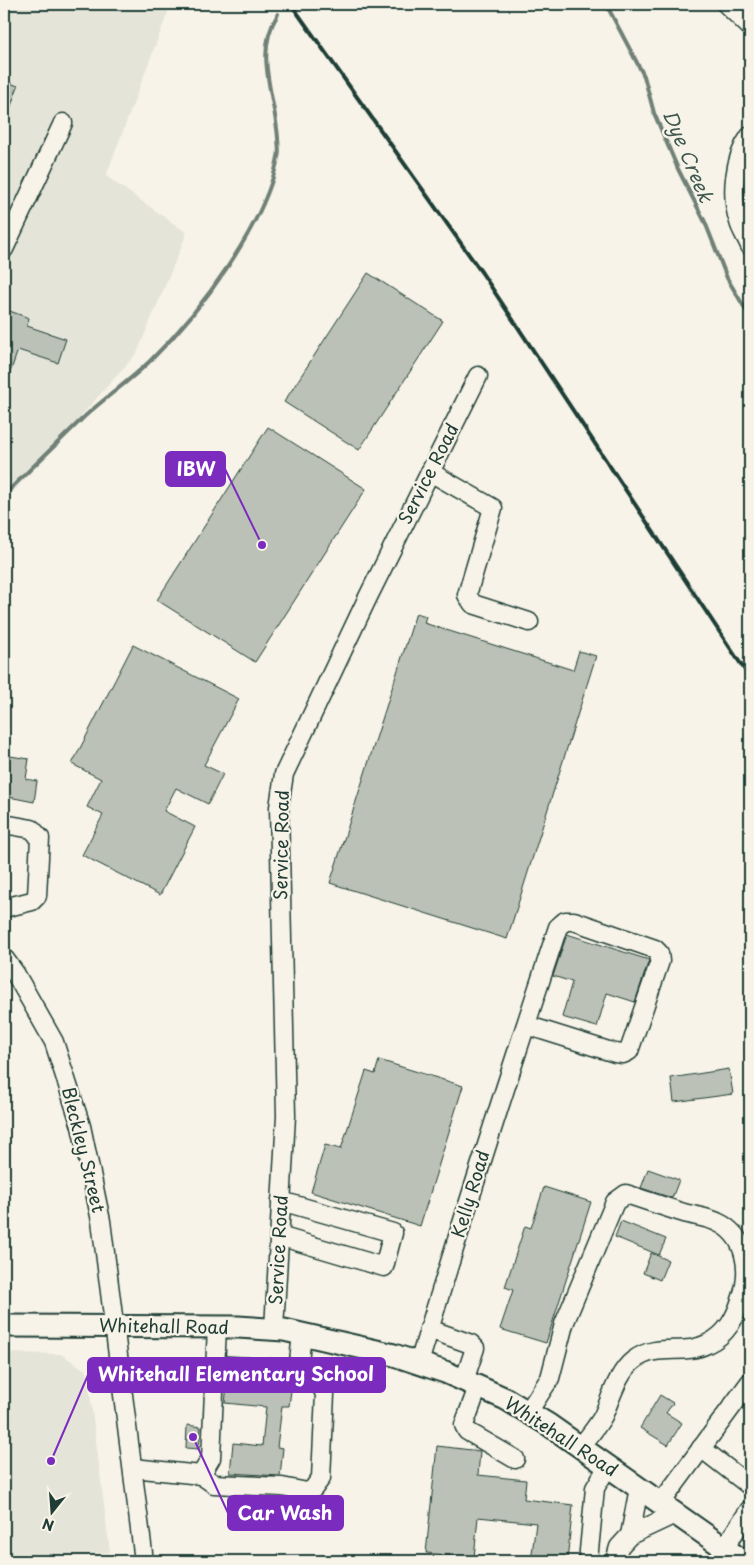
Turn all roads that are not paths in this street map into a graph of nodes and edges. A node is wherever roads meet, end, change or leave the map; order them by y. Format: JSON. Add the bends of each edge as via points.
{"nodes":[{"id":1,"x":726,"y":4,"type":"edge"},
{"id":2,"x":750,"y":27,"type":"edge"},
{"id":3,"x":63,"y":123,"type":"dead end"},
{"id":4,"x":750,"y":136,"type":"edge"},
{"id":5,"x":750,"y":246,"type":"edge"},
{"id":6,"x":4,"y":249,"type":"edge"},
{"id":7,"x":478,"y":376,"type":"dead end"},
{"id":8,"x":430,"y":472,"type":"junction"},
{"id":9,"x":529,"y":622,"type":"dead end"},
{"id":10,"x":4,"y":824,"type":"edge"},
{"id":11,"x":4,"y":908,"type":"edge"},
{"id":12,"x":4,"y":958,"type":"edge"},
{"id":13,"x":526,"y":1025,"type":"junction"},
{"id":14,"x":281,"y":1201,"type":"junction"},
{"id":15,"x":279,"y":1236,"type":"junction"},
{"id":16,"x":748,"y":1262,"type":"edge"},
{"id":17,"x":4,"y":1326,"type":"edge"},
{"id":18,"x":112,"y":1326,"type":"junction"},
{"id":19,"x":217,"y":1327,"type":"junction"},
{"id":20,"x":274,"y":1329,"type":"junction"},
{"id":21,"x":429,"y":1329,"type":"junction"},
{"id":22,"x":302,"y":1334,"type":"junction"},
{"id":23,"x":419,"y":1364,"type":"junction"},
{"id":24,"x":215,"y":1365,"type":"junction"},
{"id":25,"x":298,"y":1370,"type":"junction"},
{"id":26,"x":750,"y":1382,"type":"edge"},
{"id":27,"x":471,"y":1384,"type":"junction"},
{"id":28,"x":528,"y":1412,"type":"junction"},
{"id":29,"x":581,"y":1447,"type":"junction"},
{"id":30,"x":701,"y":1448,"type":"junction"},
{"id":31,"x":516,"y":1458,"type":"dead end"},
{"id":32,"x":608,"y":1466,"type":"junction"},
{"id":33,"x":133,"y":1468,"type":"junction"},
{"id":34,"x":201,"y":1475,"type":"junction"},
{"id":35,"x":750,"y":1486,"type":"edge"},
{"id":36,"x":640,"y":1488,"type":"junction"},
{"id":37,"x":668,"y":1509,"type":"junction"},
{"id":38,"x":750,"y":1509,"type":"edge"},
{"id":39,"x":630,"y":1535,"type":"junction"},
{"id":40,"x":736,"y":1557,"type":"edge"},
{"id":41,"x":144,"y":1561,"type":"edge"},
{"id":42,"x":588,"y":1561,"type":"edge"},
{"id":43,"x":615,"y":1561,"type":"edge"}],
"edges":[{"from":1,"to":2,"type":"street"},
{"from":3,"to":6,"type":"street"},
{"from":4,"to":5,"type":"street","via":[[742,147],[734,176],[738,221]]},
{"from":7,"to":8,"type":"street","name":"Service Road"},
{"from":8,"to":9,"type":"street","via":[[493,508],[467,595],[473,604]]},
{"from":8,"to":14,"type":"street","name":"Service Road","via":[[284,774],[279,807],[286,1116]]},
{"from":10,"to":11,"type":"street","via":[[32,829],[40,838],[36,896]]},
{"from":12,"to":18,"type":"street","name":"Bleckley Street","via":[[54,1042],[81,1126],[101,1221]]},
{"from":13,"to":13,"type":"street","name":"Kelly Road","via":[[558,927],[565,921],[592,927],[659,953],[660,960],[630,1050],[615,1053]]},
{"from":13,"to":21,"type":"street","name":"Kelly Road"},
{"from":14,"to":15,"type":"street","name":"Service Road"},
{"from":14,"to":15,"type":"street","via":[[393,1234],[384,1267]]},
{"from":15,"to":20,"type":"street","name":"Service Road"},
{"from":16,"to":28,"type":"street","via":[[734,1234],[717,1222],[626,1194],[615,1202],[564,1324],[550,1378]]},
{"from":16,"to":29,"type":"street","via":[[737,1313],[723,1335],[691,1350],[656,1349],[634,1360],[619,1379],[602,1418]]},
{"from":17,"to":18,"type":"main road","name":"Whitehall Road"},
{"from":18,"to":19,"type":"main road","name":"Whitehall Road"},
{"from":18,"to":33,"type":"street","name":"Bleckley Street"},
{"from":19,"to":20,"type":"main road","name":"Whitehall Road"},
{"from":19,"to":24,"type":"street"},
{"from":20,"to":22,"type":"main road","name":"Whitehall Road"},
{"from":21,"to":23,"type":"street","name":"Kelly Road"},
{"from":21,"to":27,"type":"street","via":[[475,1348]]},
{"from":22,"to":23,"type":"main road","name":"Whitehall Road","via":[[394,1355]]},
{"from":22,"to":25,"type":"street"},
{"from":23,"to":27,"type":"main road","name":"Whitehall Road"},
{"from":24,"to":25,"type":"street"},
{"from":24,"to":34,"type":"street","via":[[211,1458]]},
{"from":25,"to":34,"type":"street","via":[[320,1384],[325,1394],[321,1478],[313,1490],[214,1484]]},
{"from":26,"to":30,"type":"street"},
{"from":27,"to":28,"type":"main road","name":"Whitehall Road"},
{"from":27,"to":31,"type":"street","via":[[464,1425],[467,1431]]},
{"from":28,"to":29,"type":"main road","name":"Whitehall Road"},
{"from":29,"to":32,"type":"main road","name":"Whitehall Road"},
{"from":30,"to":35,"type":"street"},
{"from":30,"to":37,"type":"street"},
{"from":32,"to":36,"type":"main road","name":"Whitehall Road"},
{"from":32,"to":42,"type":"street","via":[[595,1488]]},
{"from":33,"to":34,"type":"street"},
{"from":33,"to":41,"type":"street","name":"Bleckley Street"},
{"from":36,"to":37,"type":"main road","name":"Whitehall Road"},
{"from":36,"to":39,"type":"street"},
{"from":37,"to":39,"type":"street"},
{"from":37,"to":40,"type":"main road","name":"Whitehall Road"},
{"from":38,"to":40,"type":"street"},
{"from":39,"to":43,"type":"street","via":[[620,1547]]}]}
